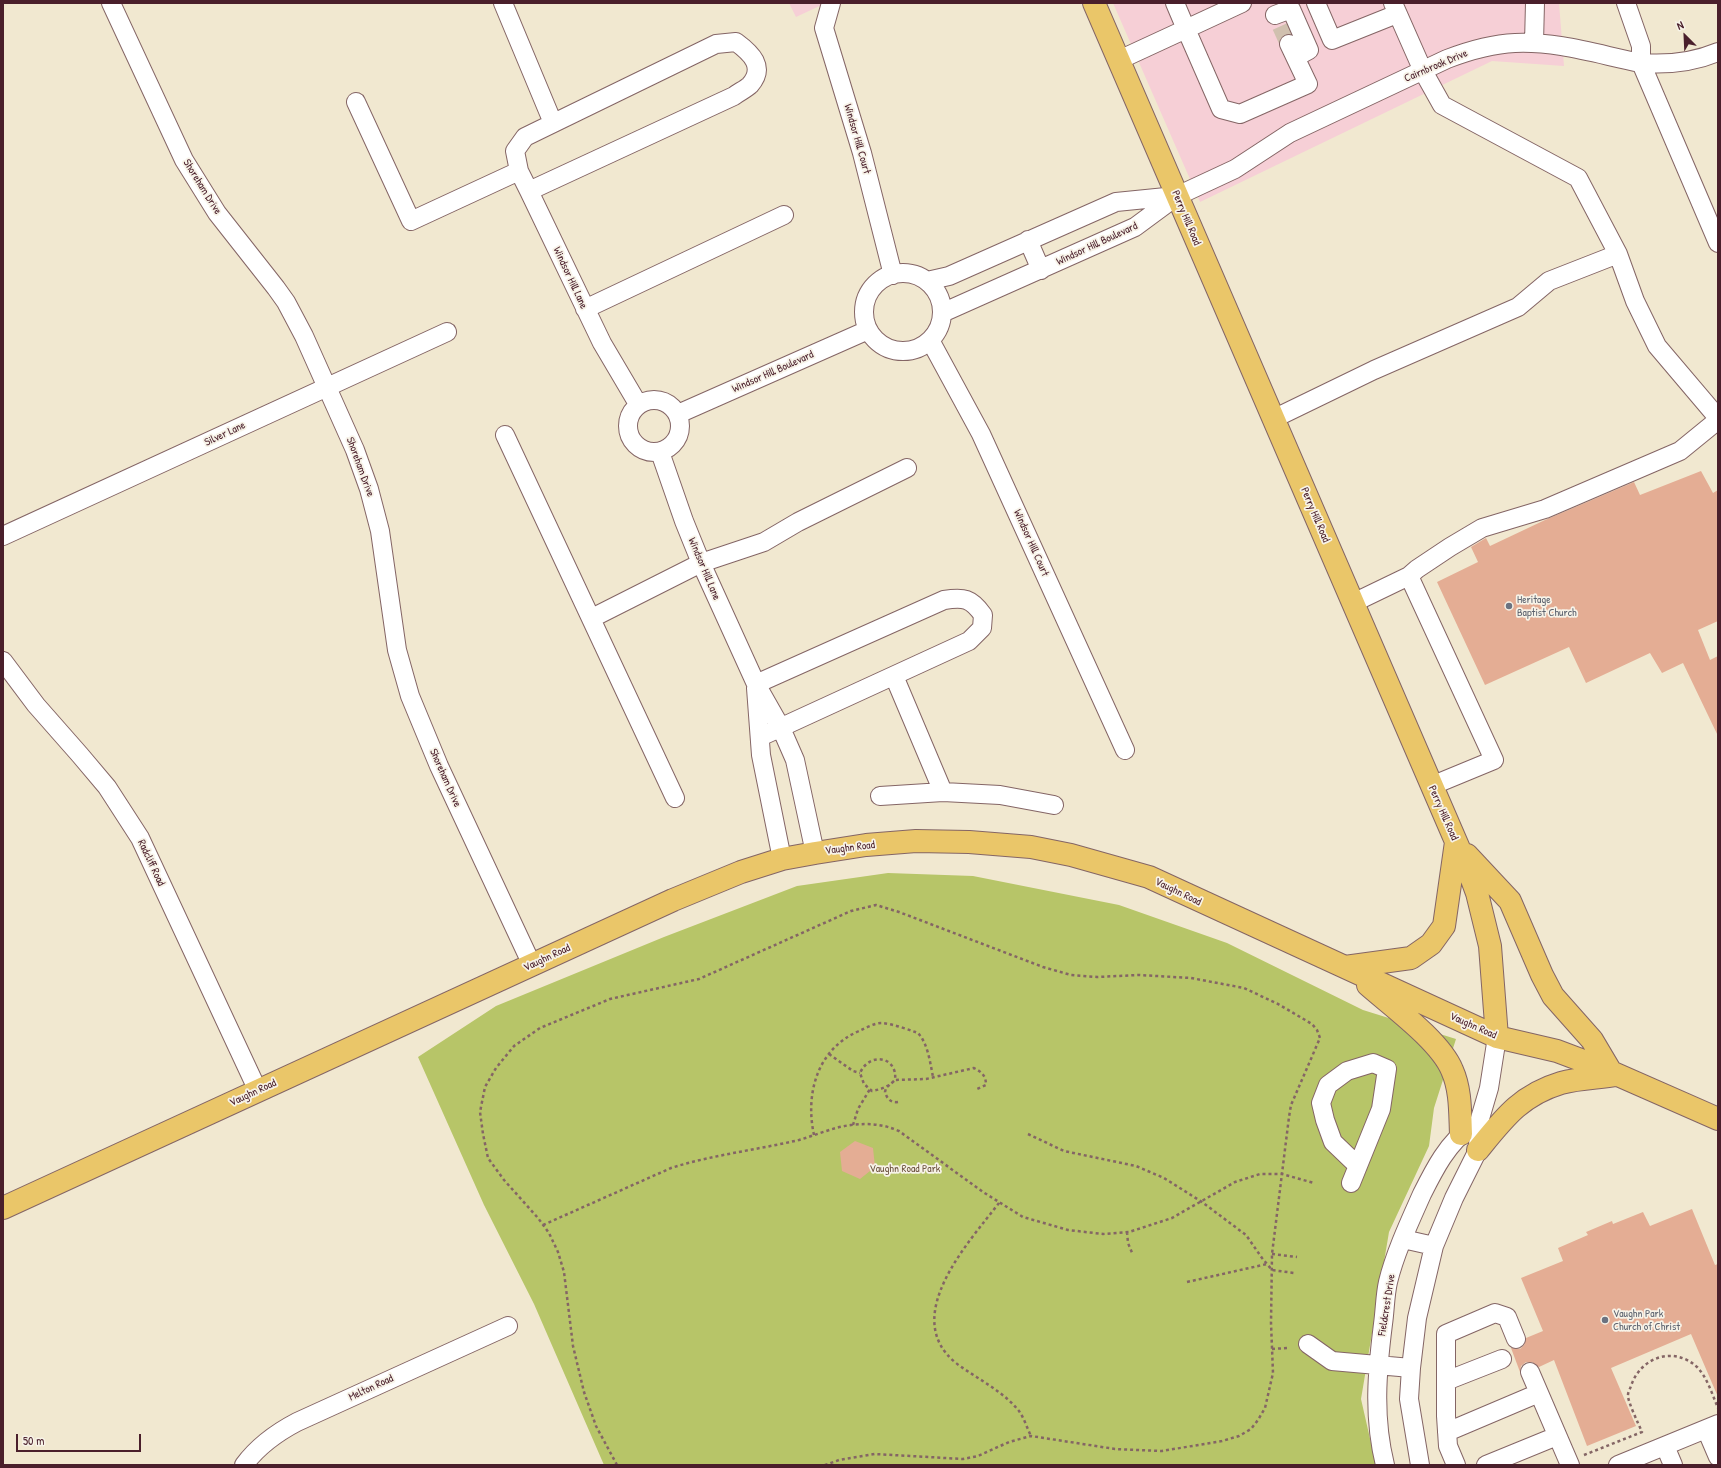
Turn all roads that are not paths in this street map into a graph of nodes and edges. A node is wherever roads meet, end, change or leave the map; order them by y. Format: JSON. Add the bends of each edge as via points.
{"nodes":[{"id":1,"x":111,"y":3,"type":"edge"},
{"id":2,"x":503,"y":3,"type":"edge"},
{"id":3,"x":831,"y":3,"type":"edge"},
{"id":4,"x":1094,"y":3,"type":"edge"},
{"id":5,"x":1175,"y":3,"type":"edge"},
{"id":6,"x":1242,"y":3,"type":"edge"},
{"id":7,"x":1316,"y":3,"type":"edge"},
{"id":8,"x":1535,"y":3,"type":"edge"},
{"id":9,"x":1626,"y":3,"type":"edge"},
{"id":10,"x":1395,"y":8,"type":"edge"},
{"id":11,"x":1276,"y":15,"type":"edge"},
{"id":12,"x":1186,"y":29,"type":"junction"},
{"id":13,"x":1534,"y":43,"type":"junction"},
{"id":14,"x":1718,"y":52,"type":"edge"},
{"id":15,"x":1119,"y":60,"type":"junction"},
{"id":16,"x":1641,"y":63,"type":"junction"},
{"id":17,"x":1422,"y":71,"type":"junction"},
{"id":18,"x":356,"y":102,"type":"dead end"},
{"id":19,"x":553,"y":122,"type":"junction"},
{"id":20,"x":519,"y":171,"type":"junction"},
{"id":21,"x":528,"y":191,"type":"junction"},
{"id":22,"x":1177,"y":196,"type":"junction"},
{"id":23,"x":784,"y":215,"type":"dead end"},
{"id":24,"x":1028,"y":240,"type":"junction"},
{"id":25,"x":1718,"y":243,"type":"edge"},
{"id":26,"x":1618,"y":254,"type":"junction"},
{"id":27,"x":1041,"y":270,"type":"junction"},
{"id":28,"x":893,"y":275,"type":"junction"},
{"id":29,"x":927,"y":281,"type":"junction"},
{"id":30,"x":585,"y":309,"type":"junction"},
{"id":31,"x":942,"y":313,"type":"junction"},
{"id":32,"x":868,"y":330,"type":"junction"},
{"id":33,"x":447,"y":332,"type":"dead end"},
{"id":34,"x":930,"y":340,"type":"junction"},
{"id":35,"x":326,"y":387,"type":"junction"},
{"id":36,"x":638,"y":404,"type":"junction"},
{"id":37,"x":678,"y":414,"type":"junction"},
{"id":38,"x":1273,"y":419,"type":"junction"},
{"id":39,"x":1718,"y":419,"type":"edge"},
{"id":40,"x":505,"y":435,"type":"dead end"},
{"id":41,"x":660,"y":452,"type":"junction"},
{"id":42,"x":907,"y":468,"type":"dead end"},
{"id":43,"x":3,"y":536,"type":"edge"},
{"id":44,"x":701,"y":562,"type":"junction"},
{"id":45,"x":1409,"y":576,"type":"junction"},
{"id":46,"x":1353,"y":603,"type":"junction"},
{"id":47,"x":592,"y":618,"type":"junction"},
{"id":48,"x":3,"y":661,"type":"edge"},
{"id":49,"x":894,"y":676,"type":"junction"},
{"id":50,"x":756,"y":684,"type":"junction"},
{"id":51,"x":781,"y":728,"type":"junction"},
{"id":52,"x":760,"y":737,"type":"junction"},
{"id":53,"x":1125,"y":750,"type":"dead end"},
{"id":54,"x":1431,"y":786,"type":"junction"},
{"id":55,"x":943,"y":792,"type":"junction"},
{"id":56,"x":880,"y":796,"type":"dead end"},
{"id":57,"x":675,"y":798,"type":"dead end"},
{"id":58,"x":1054,"y":805,"type":"dead end"},
{"id":59,"x":1456,"y":842,"type":"junction"},
{"id":60,"x":815,"y":853,"type":"junction"},
{"id":61,"x":782,"y":859,"type":"junction"},
{"id":62,"x":532,"y":965,"type":"junction"},
{"id":63,"x":1347,"y":968,"type":"junction"},
{"id":64,"x":1497,"y":1037,"type":"junction"},
{"id":65,"x":1615,"y":1074,"type":"junction"},
{"id":66,"x":258,"y":1091,"type":"junction"},
{"id":67,"x":1718,"y":1119,"type":"edge"},
{"id":68,"x":1470,"y":1128,"type":"junction"},
{"id":69,"x":1478,"y":1150,"type":"junction"},
{"id":70,"x":1358,"y":1166,"type":"junction"},
{"id":71,"x":1351,"y":1182,"type":"dead end"},
{"id":72,"x":3,"y":1208,"type":"edge"},
{"id":73,"x":1403,"y":1239,"type":"junction"},
{"id":74,"x":1434,"y":1246,"type":"junction"},
{"id":75,"x":508,"y":1326,"type":"dead end"},
{"id":76,"x":1516,"y":1339,"type":"dead end"},
{"id":77,"x":1308,"y":1344,"type":"dead end"},
{"id":78,"x":1502,"y":1359,"type":"dead end"},
{"id":79,"x":1379,"y":1364,"type":"junction"},
{"id":80,"x":1411,"y":1368,"type":"junction"},
{"id":81,"x":1530,"y":1372,"type":"dead end"},
{"id":82,"x":1446,"y":1381,"type":"junction"},
{"id":83,"x":1540,"y":1393,"type":"junction"},
{"id":84,"x":1712,"y":1426,"type":"edge"},
{"id":85,"x":1447,"y":1432,"type":"junction"},
{"id":86,"x":1557,"y":1436,"type":"junction"},
{"id":87,"x":1665,"y":1446,"type":"junction"},
{"id":88,"x":1718,"y":1457,"type":"edge"},
{"id":89,"x":1569,"y":1463,"type":"edge"},
{"id":90,"x":1622,"y":1464,"type":"edge"},
{"id":91,"x":244,"y":1465,"type":"edge"},
{"id":92,"x":1385,"y":1465,"type":"edge"},
{"id":93,"x":1420,"y":1465,"type":"edge"},
{"id":94,"x":1456,"y":1465,"type":"edge"},
{"id":95,"x":1486,"y":1465,"type":"edge"},
{"id":96,"x":1673,"y":1465,"type":"edge"}],
"edges":[{"from":1,"to":35,"type":"street","name":"Shoreham Drive","via":[[184,160],[217,213],[286,302]]},
{"from":2,"to":19,"type":"street"},
{"from":3,"to":28,"type":"street","name":"Windsor Hill Court","via":[[824,28],[862,153]]},
{"from":4,"to":15,"type":"main road","name":"Perry Hill Road"},
{"from":5,"to":12,"type":"street"},
{"from":6,"to":12,"type":"street"},
{"from":7,"to":10,"type":"street","via":[[1332,40]]},
{"from":8,"to":13,"type":"street"},
{"from":9,"to":16,"type":"street","via":[[1641,46]]},
{"from":10,"to":17,"type":"street"},
{"from":11,"to":12,"type":"street","via":[[1291,9],[1309,50],[1292,50],[1308,84],[1240,114],[1221,109]]},
{"from":12,"to":15,"type":"street"},
{"from":13,"to":16,"type":"street","name":"Cairnbrook Drive"},
{"from":13,"to":17,"type":"street","name":"Cairnbrook Drive","via":[[1497,45],[1467,52]]},
{"from":14,"to":16,"type":"street","name":"Cairnbrook Drive","via":[[1708,57],[1685,61]]},
{"from":15,"to":22,"type":"main road","name":"Perry Hill Road"},
{"from":16,"to":25,"type":"street"},
{"from":17,"to":22,"type":"street","name":"Cairnbrook Drive","via":[[1290,133],[1235,168]]},
{"from":17,"to":26,"type":"street","via":[[1442,105],[1578,178]]},
{"from":18,"to":20,"type":"street","via":[[411,221]]},
{"from":19,"to":20,"type":"street","name":"Windsor Hill Lane","via":[[525,137],[515,151]]},
{"from":19,"to":21,"type":"street","name":"Windsor Hill Lane","via":[[716,44],[736,42],[756,61],[757,72],[750,85],[734,96]]},
{"from":20,"to":21,"type":"street","name":"Windsor Hill Lane"},
{"from":21,"to":30,"type":"street","name":"Windsor Hill Lane"},
{"from":22,"to":24,"type":"street","via":[[1116,202]]},
{"from":22,"to":27,"type":"street","name":"Windsor Hill Boulevard","via":[[1135,227]]},
{"from":22,"to":38,"type":"main road","name":"Perry Hill Road"},
{"from":23,"to":30,"type":"street"},
{"from":24,"to":27,"type":"street"},
{"from":24,"to":29,"type":"street","via":[[948,276]]},
{"from":26,"to":38,"type":"street","via":[[1549,281],[1518,307],[1374,370]]},
{"from":26,"to":39,"type":"street","via":[[1635,301],[1657,346]]},
{"from":27,"to":31,"type":"street","name":"Windsor Hill Boulevard"},
{"from":28,"to":29,"type":"street","via":[[912,274]]},
{"from":28,"to":32,"type":"street","via":[[874,286],[867,298],[864,311]]},
{"from":29,"to":31,"type":"street","via":[[940,299]]},
{"from":30,"to":36,"type":"street","name":"Windsor Hill Lane"},
{"from":31,"to":34,"type":"street","via":[[940,326]]},
{"from":32,"to":34,"type":"street","via":[[876,340],[888,348],[901,351],[919,347]]},
{"from":32,"to":37,"type":"street","name":"Windsor Hill Boulevard"},
{"from":33,"to":35,"type":"street","name":"Silver Lane"},
{"from":34,"to":53,"type":"street","name":"Windsor Hill Court","via":[[981,434]]},
{"from":35,"to":43,"type":"street","name":"Silver Lane"},
{"from":35,"to":62,"type":"street","name":"Shoreham Drive","via":[[355,450],[369,489],[380,531],[397,650],[410,696],[439,766]]},
{"from":36,"to":37,"type":"street","via":[[646,400],[665,401],[673,406]]},
{"from":36,"to":41,"type":"street","via":[[631,411],[628,420],[627,429],[631,439],[645,451]]},
{"from":37,"to":41,"type":"street","via":[[680,434],[675,442]]},
{"from":38,"to":46,"type":"main road","name":"Perry Hill Road"},
{"from":39,"to":45,"type":"street","via":[[1680,451],[1545,509],[1482,528],[1416,569]]},
{"from":40,"to":47,"type":"street"},
{"from":41,"to":44,"type":"street","name":"Windsor Hill Lane"},
{"from":42,"to":44,"type":"street","via":[[798,522],[764,542]]},
{"from":44,"to":47,"type":"street"},
{"from":44,"to":50,"type":"street","name":"Windsor Hill Lane"},
{"from":45,"to":46,"type":"street"},
{"from":45,"to":54,"type":"street","via":[[1494,760]]},
{"from":46,"to":54,"type":"main road","name":"Perry Hill Road"},
{"from":47,"to":57,"type":"street"},
{"from":48,"to":66,"type":"street","name":"Radcliff Road","via":[[36,705],[107,787],[140,838]]},
{"from":49,"to":50,"type":"street","via":[[969,641],[982,628],[983,615],[975,604],[959,597],[944,600]]},
{"from":49,"to":51,"type":"street"},
{"from":49,"to":55,"type":"street"},
{"from":50,"to":51,"type":"street","name":"Windsor Hill Lane"},
{"from":50,"to":52,"type":"street","name":"Windsor Hill Lane"},
{"from":51,"to":52,"type":"street"},
{"from":51,"to":60,"type":"street","name":"Windsor Hill Lane","via":[[794,760]]},
{"from":52,"to":61,"type":"street","name":"Windsor Hill Lane","via":[[761,755]]},
{"from":54,"to":59,"type":"main road","name":"Perry Hill Road"},
{"from":55,"to":56,"type":"street"},
{"from":55,"to":58,"type":"street","via":[[1000,795]]},
{"from":59,"to":63,"type":"main road","via":[[1444,926],[1431,944],[1411,958]]},
{"from":59,"to":64,"type":"main road","name":"Perry Hill Road","via":[[1477,893],[1490,946]]},
{"from":59,"to":65,"type":"main road","via":[[1510,901],[1553,996],[1592,1040]]},
{"from":60,"to":61,"type":"main road","name":"Vaughn Road"},
{"from":60,"to":63,"type":"main road","name":"Vaughn Road","via":[[866,845],[962,842],[1031,847],[1071,855],[1149,877]]},
{"from":61,"to":62,"type":"main road","name":"Vaughn Road","via":[[741,872],[673,900]]},
{"from":62,"to":66,"type":"main road","name":"Vaughn Road"},
{"from":63,"to":64,"type":"main road","name":"Vaughn Road"},
{"from":63,"to":68,"type":"main road","via":[[1434,1043],[1452,1070]]},
{"from":64,"to":65,"type":"main road","name":"Vaughn Road","via":[[1557,1050]]},
{"from":64,"to":68,"type":"street","name":"Fieldcrest Drive","via":[[1489,1088]]},
{"from":65,"to":67,"type":"main road","name":"Vaughn Road"},
{"from":65,"to":69,"type":"main road","via":[[1562,1083],[1533,1094],[1514,1108]]},
{"from":66,"to":72,"type":"main road","name":"Vaughn Road"},
{"from":68,"to":69,"type":"street","name":"Fieldcrest Drive"},
{"from":68,"to":73,"type":"street","name":"Fieldcrest Drive","via":[[1434,1169]]},
{"from":69,"to":74,"type":"street","name":"Fieldcrest Drive"},
{"from":70,"to":70,"type":"street","via":[[1381,1109],[1388,1069],[1373,1063],[1346,1070],[1328,1085],[1321,1103],[1324,1120],[1333,1142]]},
{"from":70,"to":71,"type":"street"},
{"from":73,"to":74,"type":"street"},
{"from":73,"to":79,"type":"street","name":"Fieldcrest Drive","via":[[1388,1282]]},
{"from":74,"to":80,"type":"street","name":"Fieldcrest Drive","via":[[1418,1318]]},
{"from":75,"to":91,"type":"street","name":"Melton Road","via":[[297,1422],[272,1436]]},
{"from":76,"to":82,"type":"street","via":[[1507,1317],[1495,1312],[1446,1334]]},
{"from":77,"to":79,"type":"street","via":[[1332,1361]]},
{"from":78,"to":82,"type":"street"},
{"from":79,"to":80,"type":"street"},
{"from":79,"to":92,"type":"street","name":"Fieldcrest Drive","via":[[1377,1416]]},
{"from":80,"to":93,"type":"street","name":"Fieldcrest Drive","via":[[1409,1399]]},
{"from":81,"to":83,"type":"street"},
{"from":82,"to":85,"type":"street"},
{"from":83,"to":85,"type":"street"},
{"from":83,"to":86,"type":"street"},
{"from":84,"to":87,"type":"street"},
{"from":84,"to":88,"type":"street"},
{"from":85,"to":94,"type":"street","via":[[1448,1446]]},
{"from":86,"to":89,"type":"street"},
{"from":86,"to":95,"type":"street"},
{"from":87,"to":90,"type":"street"},
{"from":87,"to":96,"type":"street"}]}
